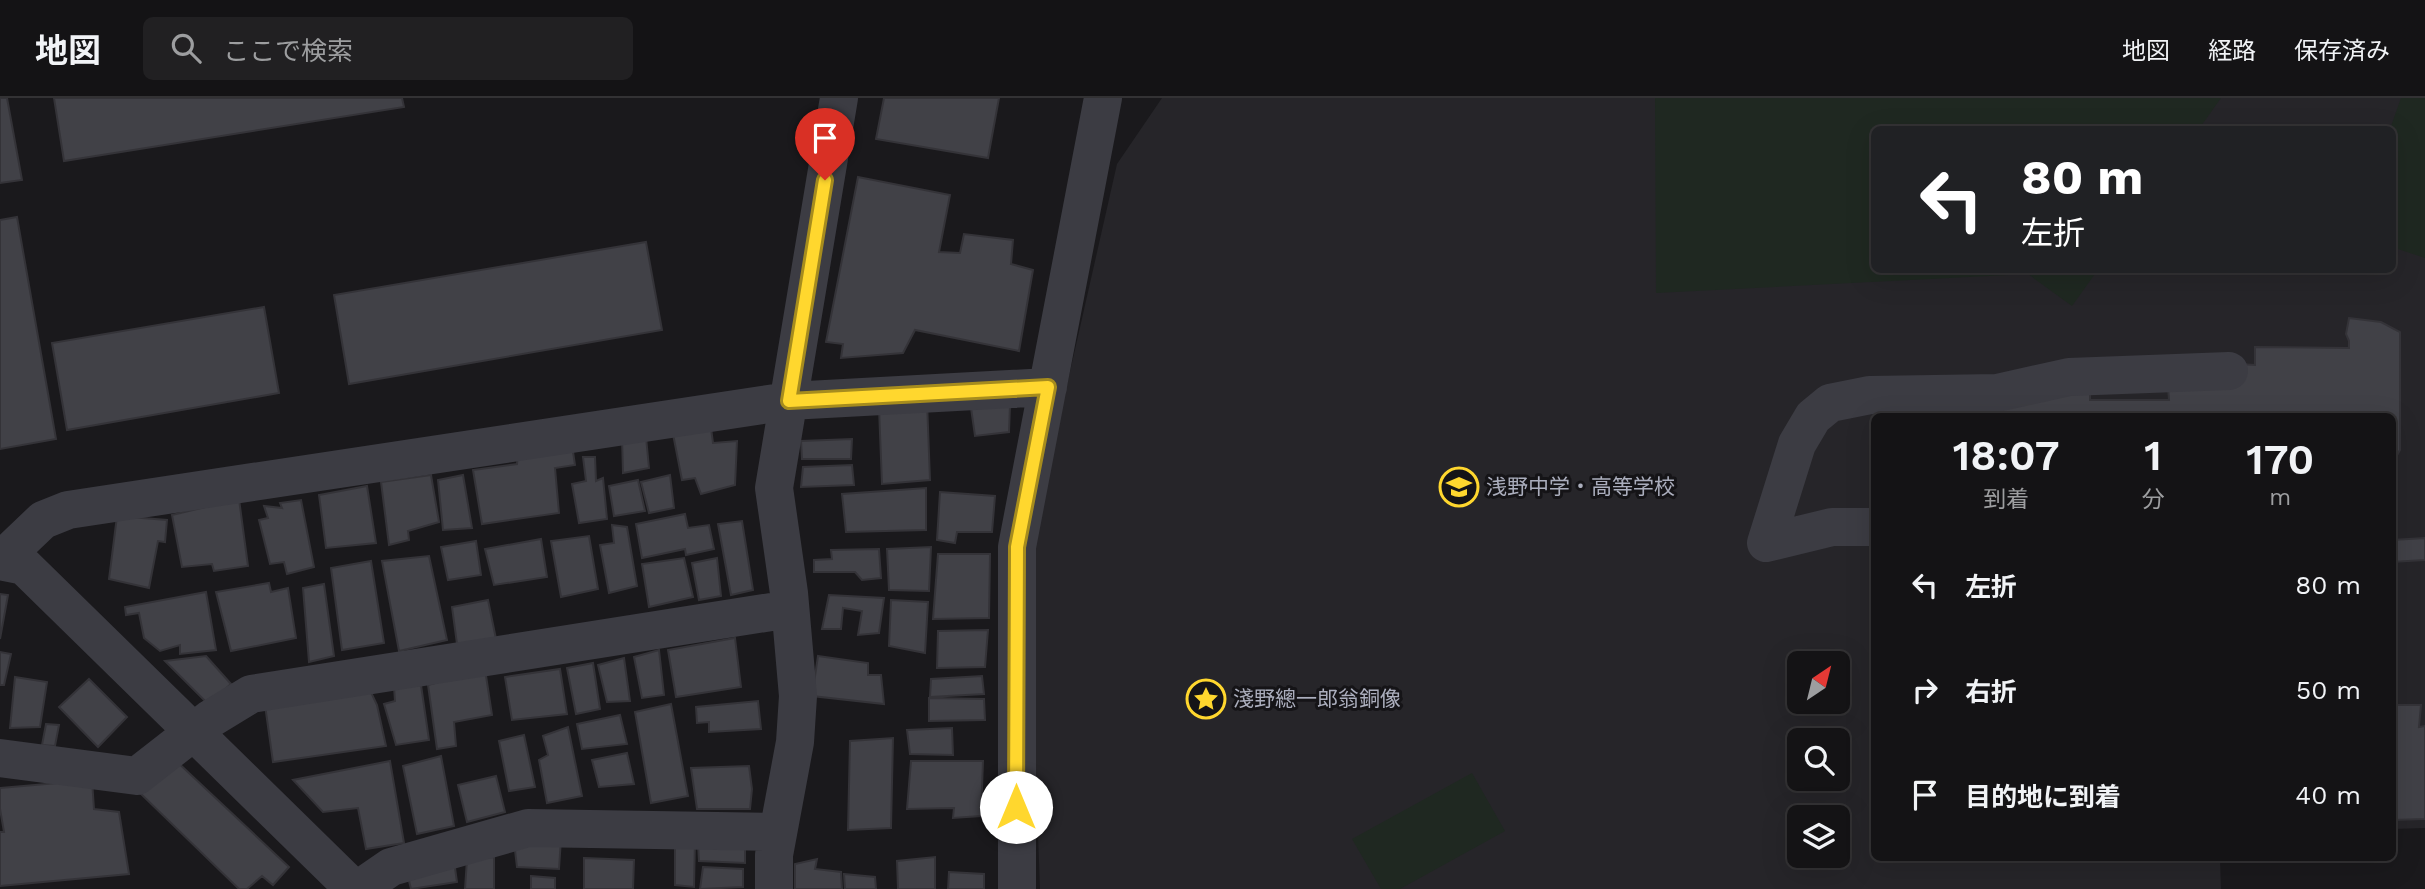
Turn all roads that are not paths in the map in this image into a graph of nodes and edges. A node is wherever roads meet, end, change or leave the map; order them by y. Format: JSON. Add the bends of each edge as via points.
{"nodes":[{"id":1,"x":839,"y":98,"type":"edge"},
{"id":2,"x":1103,"y":98,"type":"edge"},
{"id":3,"x":2229,"y":371,"type":"dead end"},
{"id":4,"x":1048,"y":387,"type":"junction"},
{"id":5,"x":789,"y":401,"type":"junction"},
{"id":6,"x":1871,"y":527,"type":"edge"},
{"id":7,"x":0,"y":561,"type":"edge"},
{"id":8,"x":790,"y":609,"type":"junction"},
{"id":9,"x":191,"y":732,"type":"junction"},
{"id":10,"x":0,"y":758,"type":"edge"},
{"id":11,"x":778,"y":832,"type":"junction"},
{"id":12,"x":356,"y":889,"type":"edge"},
{"id":13,"x":774,"y":889,"type":"edge"},
{"id":14,"x":1017,"y":889,"type":"edge"}],
"edges":[{"from":1,"to":5,"type":"street"},
{"from":2,"to":4,"type":"street"},
{"from":3,"to":6,"type":"street","via":[[2068,377],[1997,393],[1870,395],[1830,402],[1813,417],[1797,444],[1766,543],[1832,527]]},
{"from":4,"to":5,"type":"street"},
{"from":4,"to":14,"type":"street","via":[[1017,547]]},
{"from":5,"to":7,"type":"street","via":[[68,510],[43,520]]},
{"from":5,"to":8,"type":"street","via":[[774,488]]},
{"from":7,"to":9,"type":"street","via":[[24,566]]},
{"from":8,"to":9,"type":"street","via":[[251,694]]},
{"from":8,"to":11,"type":"street","via":[[798,696],[795,743]]},
{"from":9,"to":10,"type":"street","via":[[137,776]]},
{"from":9,"to":12,"type":"street"},
{"from":11,"to":12,"type":"street","via":[[528,828],[391,867]]},
{"from":11,"to":13,"type":"street"}]}
